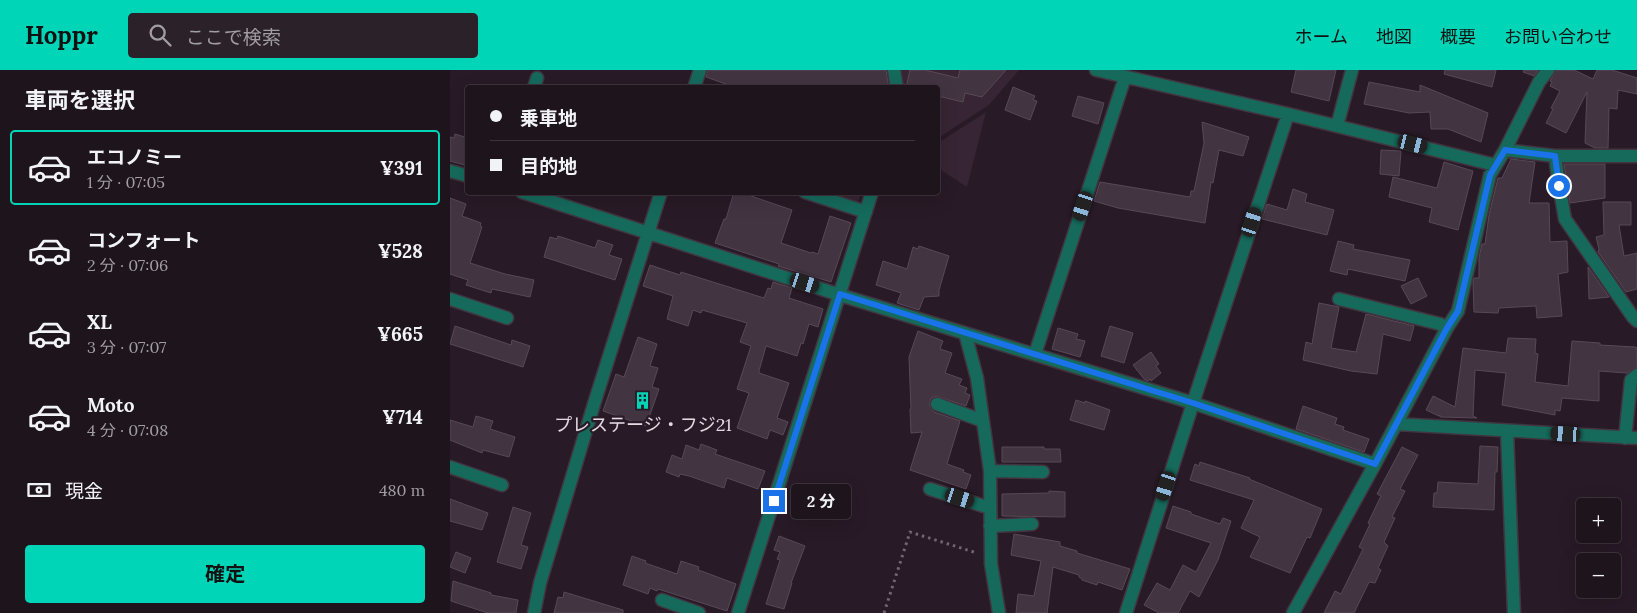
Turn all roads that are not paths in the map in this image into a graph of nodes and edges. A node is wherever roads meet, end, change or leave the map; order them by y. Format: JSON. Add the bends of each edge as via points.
{"nodes":[{"id":1,"x":700,"y":70,"type":"edge"},
{"id":2,"x":894,"y":70,"type":"edge"},
{"id":3,"x":1096,"y":70,"type":"edge"},
{"id":4,"x":1352,"y":70,"type":"edge"},
{"id":5,"x":1548,"y":70,"type":"edge"},
{"id":6,"x":1125,"y":77,"type":"junction"},
{"id":7,"x":695,"y":85,"type":"edge"},
{"id":8,"x":896,"y":85,"type":"edge"},
{"id":9,"x":1288,"y":114,"type":"junction"},
{"id":10,"x":1337,"y":126,"type":"junction"},
{"id":11,"x":1505,"y":150,"type":"junction"},
{"id":12,"x":1555,"y":156,"type":"junction"},
{"id":13,"x":1637,"y":156,"type":"edge"},
{"id":14,"x":1495,"y":165,"type":"junction"},
{"id":15,"x":450,"y":170,"type":"edge"},
{"id":16,"x":465,"y":175,"type":"edge"},
{"id":17,"x":531,"y":195,"type":"edge"},
{"id":18,"x":660,"y":195,"type":"edge"},
{"id":19,"x":814,"y":195,"type":"edge"},
{"id":20,"x":871,"y":195,"type":"edge"},
{"id":21,"x":866,"y":212,"type":"junction"},
{"id":22,"x":649,"y":233,"type":"junction"},
{"id":23,"x":840,"y":294,"type":"junction"},
{"id":24,"x":450,"y":299,"type":"edge"},
{"id":25,"x":1339,"y":299,"type":"dead end"},
{"id":26,"x":507,"y":318,"type":"dead end"},
{"id":27,"x":1637,"y":320,"type":"edge"},
{"id":28,"x":1447,"y":328,"type":"junction"},
{"id":29,"x":965,"y":333,"type":"junction"},
{"id":30,"x":1035,"y":354,"type":"junction"},
{"id":31,"x":1637,"y":375,"type":"edge"},
{"id":32,"x":1193,"y":403,"type":"junction"},
{"id":33,"x":937,"y":404,"type":"dead end"},
{"id":34,"x":983,"y":421,"type":"junction"},
{"id":35,"x":1396,"y":424,"type":"junction"},
{"id":36,"x":1507,"y":431,"type":"junction"},
{"id":37,"x":1631,"y":438,"type":"edge"},
{"id":38,"x":1375,"y":464,"type":"junction"},
{"id":39,"x":450,"y":467,"type":"edge"},
{"id":40,"x":990,"y":471,"type":"junction"},
{"id":41,"x":1043,"y":472,"type":"dead end"},
{"id":42,"x":502,"y":485,"type":"dead end"},
{"id":43,"x":930,"y":488,"type":"dead end"},
{"id":44,"x":990,"y":508,"type":"junction"},
{"id":45,"x":1032,"y":524,"type":"dead end"},
{"id":46,"x":990,"y":526,"type":"junction"},
{"id":47,"x":662,"y":600,"type":"dead end"},
{"id":48,"x":534,"y":613,"type":"edge"},
{"id":49,"x":699,"y":613,"type":"edge"},
{"id":50,"x":738,"y":613,"type":"edge"},
{"id":51,"x":999,"y":613,"type":"edge"},
{"id":52,"x":1126,"y":613,"type":"edge"},
{"id":53,"x":1293,"y":613,"type":"edge"},
{"id":54,"x":1514,"y":613,"type":"edge"}],
"edges":[{"from":1,"to":7,"type":"street"},
{"from":2,"to":8,"type":"street"},
{"from":3,"to":6,"type":"street"},
{"from":4,"to":10,"type":"street"},
{"from":5,"to":11,"type":"street"},
{"from":6,"to":9,"type":"street"},
{"from":6,"to":30,"type":"street"},
{"from":9,"to":10,"type":"street"},
{"from":9,"to":32,"type":"street"},
{"from":10,"to":14,"type":"street"},
{"from":11,"to":12,"type":"street"},
{"from":11,"to":14,"type":"street"},
{"from":12,"to":13,"type":"street"},
{"from":12,"to":27,"type":"street","via":[[1565,220]]},
{"from":14,"to":28,"type":"street","via":[[1458,311]]},
{"from":15,"to":16,"type":"street"},
{"from":17,"to":22,"type":"street"},
{"from":18,"to":22,"type":"street"},
{"from":19,"to":21,"type":"street"},
{"from":20,"to":21,"type":"street"},
{"from":21,"to":23,"type":"street"},
{"from":22,"to":23,"type":"street"},
{"from":22,"to":48,"type":"street","via":[[594,404],[540,583]]},
{"from":23,"to":29,"type":"street"},
{"from":23,"to":50,"type":"street"},
{"from":24,"to":26,"type":"street"},
{"from":25,"to":28,"type":"street"},
{"from":28,"to":35,"type":"street"},
{"from":29,"to":30,"type":"street"},
{"from":29,"to":34,"type":"street"},
{"from":30,"to":32,"type":"street"},
{"from":31,"to":37,"type":"street","via":[[1631,380]]},
{"from":32,"to":38,"type":"street"},
{"from":32,"to":52,"type":"street"},
{"from":33,"to":34,"type":"street"},
{"from":34,"to":40,"type":"street"},
{"from":35,"to":36,"type":"street"},
{"from":35,"to":38,"type":"street"},
{"from":36,"to":37,"type":"street"},
{"from":36,"to":54,"type":"street"},
{"from":38,"to":53,"type":"street"},
{"from":39,"to":42,"type":"street"},
{"from":40,"to":41,"type":"street"},
{"from":40,"to":44,"type":"street"},
{"from":43,"to":44,"type":"street"},
{"from":44,"to":46,"type":"street"},
{"from":45,"to":46,"type":"street"},
{"from":46,"to":51,"type":"street"},
{"from":47,"to":49,"type":"street"}]}
